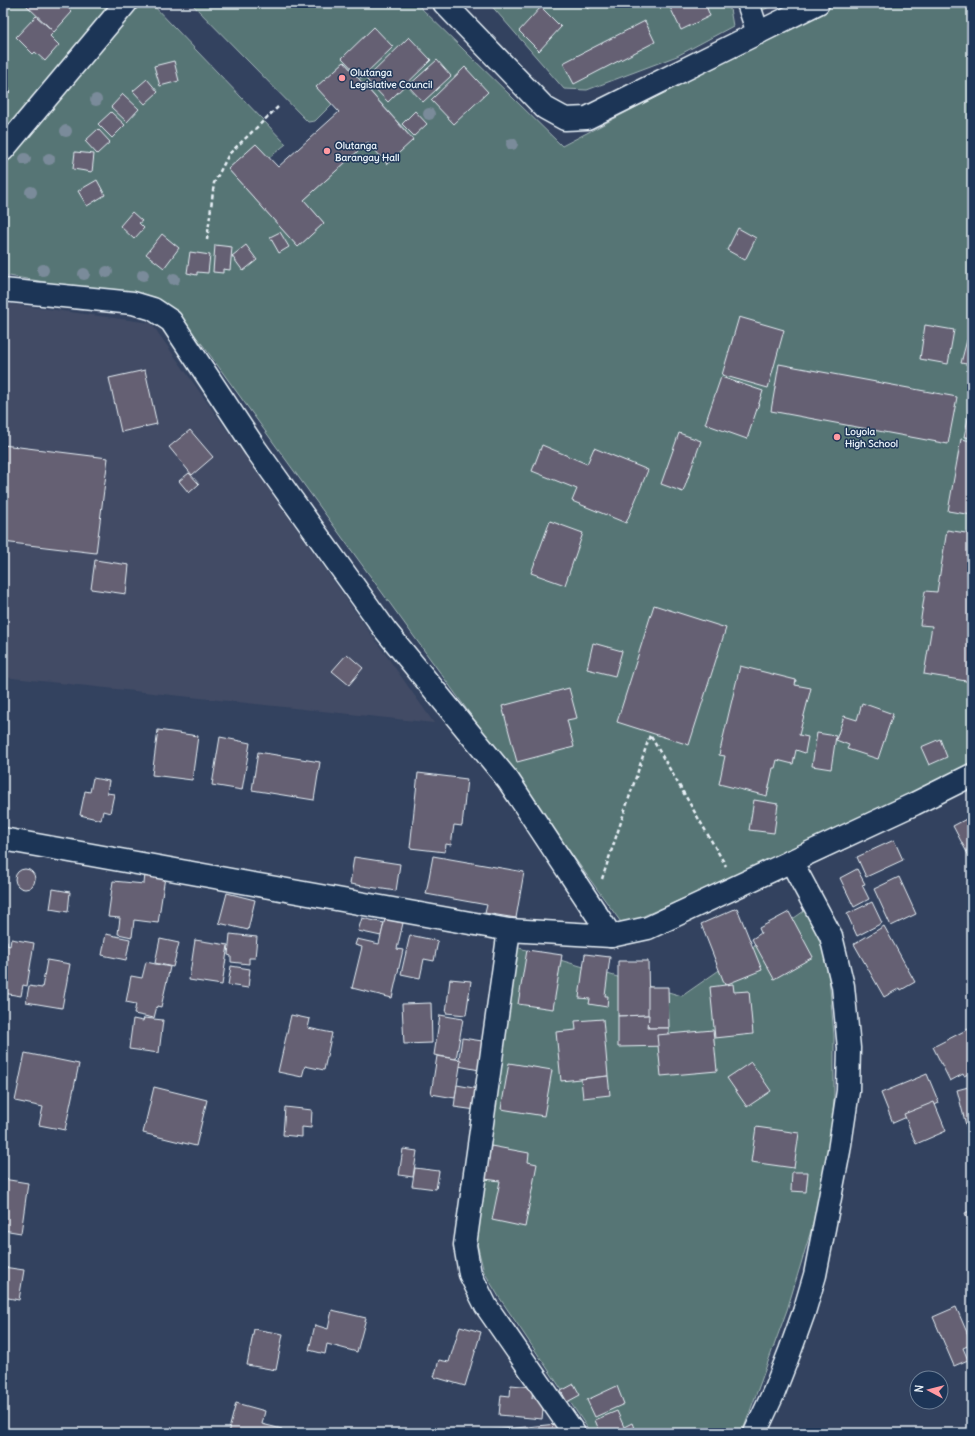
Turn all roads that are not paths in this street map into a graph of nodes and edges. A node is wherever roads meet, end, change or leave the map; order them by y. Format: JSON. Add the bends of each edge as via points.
{"nodes":[{"id":1,"x":126,"y":3,"type":"edge"},
{"id":2,"x":444,"y":3,"type":"edge"},
{"id":3,"x":748,"y":3,"type":"edge"},
{"id":4,"x":818,"y":3,"type":"edge"},
{"id":5,"x":758,"y":33,"type":"junction"},
{"id":6,"x":3,"y":150,"type":"edge"},
{"id":7,"x":3,"y":290,"type":"edge"},
{"id":8,"x":972,"y":775,"type":"edge"},
{"id":9,"x":3,"y":839,"type":"edge"},
{"id":10,"x":791,"y":861,"type":"junction"},
{"id":11,"x":509,"y":930,"type":"junction"},
{"id":12,"x":611,"y":936,"type":"junction"},
{"id":13,"x":574,"y":1433,"type":"edge"},
{"id":14,"x":755,"y":1433,"type":"edge"}],
"edges":[{"from":1,"to":6,"type":"street"},
{"from":2,"to":5,"type":"street","via":[[545,108],[565,119],[586,118]]},
{"from":3,"to":5,"type":"street"},
{"from":4,"to":5,"type":"street"},
{"from":7,"to":12,"type":"street","via":[[133,303],[153,309],[171,321],[264,461],[386,631],[508,780]]},
{"from":8,"to":10,"type":"street"},
{"from":9,"to":11,"type":"street"},
{"from":10,"to":12,"type":"street","via":[[648,928]]},
{"from":10,"to":14,"type":"street","via":[[831,936],[843,986],[849,1048],[848,1091],[815,1275],[792,1345]]},
{"from":11,"to":12,"type":"street"},
{"from":11,"to":13,"type":"street","via":[[465,1245],[470,1274],[486,1306]]}]}
